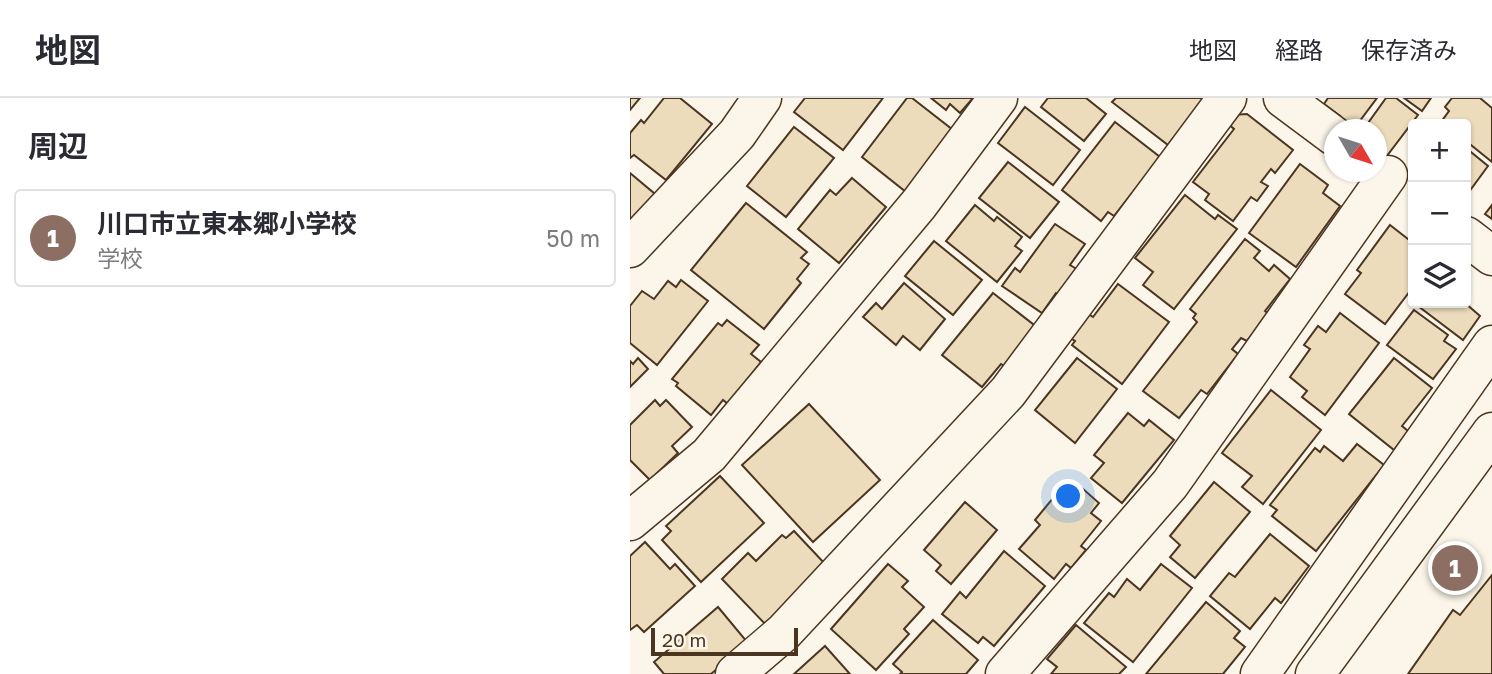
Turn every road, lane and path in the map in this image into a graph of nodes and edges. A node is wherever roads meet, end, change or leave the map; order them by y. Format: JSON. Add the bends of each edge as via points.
{"nodes":[{"id":1,"x":762,"y":98,"type":"edge"},
{"id":2,"x":998,"y":98,"type":"edge"},
{"id":3,"x":1227,"y":98,"type":"edge"},
{"id":4,"x":1300,"y":103,"type":"edge"},
{"id":5,"x":1324,"y":126,"type":"edge"},
{"id":6,"x":1392,"y":179,"type":"edge"},
{"id":7,"x":1471,"y":240,"type":"edge"},
{"id":8,"x":630,"y":248,"type":"edge"},
{"id":9,"x":1492,"y":256,"type":"edge"},
{"id":10,"x":1492,"y":345,"type":"edge"},
{"id":11,"x":1492,"y":432,"type":"edge"},
{"id":12,"x":630,"y":521,"type":"edge"},
{"id":13,"x":735,"y":674,"type":"edge"},
{"id":14,"x":1005,"y":674,"type":"edge"},
{"id":15,"x":1260,"y":674,"type":"edge"},
{"id":16,"x":1315,"y":674,"type":"edge"}],
"edges":[{"from":1,"to":8,"type":"street","via":[[737,134]]},
{"from":2,"to":12,"type":"street","via":[[919,204],[709,455]]},
{"from":3,"to":13,"type":"street","via":[[1008,392],[784,632]]},
{"from":4,"to":5,"type":"street"},
{"from":6,"to":14,"type":"street","via":[[1170,484]]},
{"from":7,"to":9,"type":"street"},
{"from":10,"to":15,"type":"street"},
{"from":11,"to":16,"type":"street"}]}
